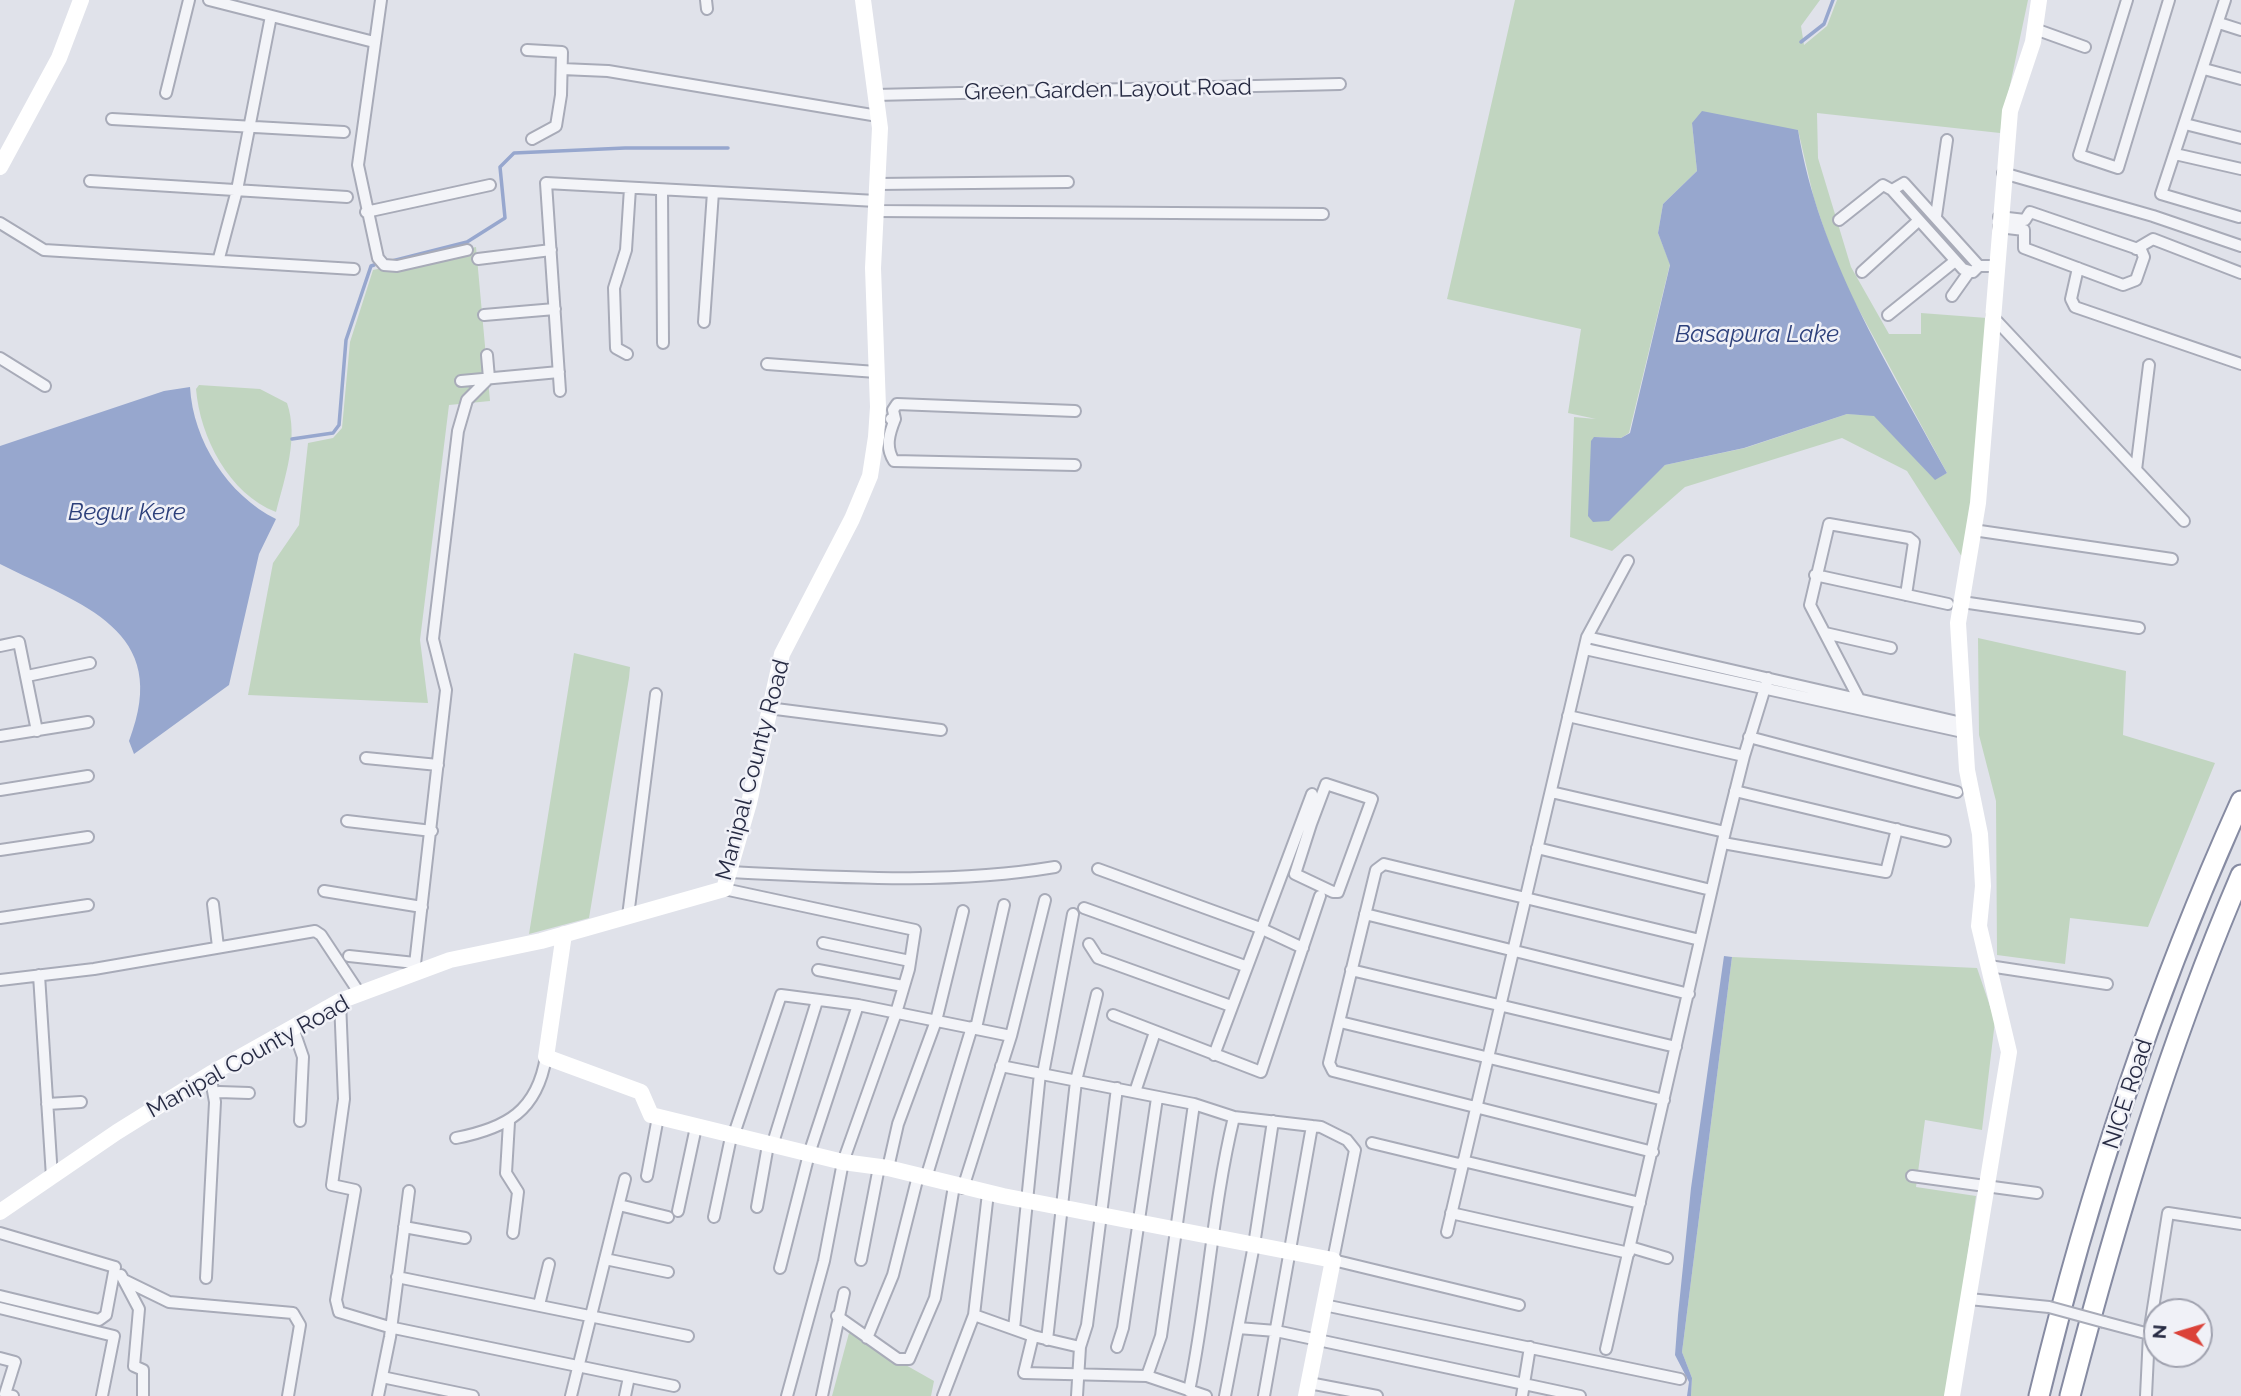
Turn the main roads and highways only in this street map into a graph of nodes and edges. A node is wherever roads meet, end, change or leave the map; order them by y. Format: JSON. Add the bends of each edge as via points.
{"nodes":[{"id":1,"x":2241,"y":801,"type":"edge"},
{"id":2,"x":2241,"y":875,"type":"edge"},
{"id":3,"x":2039,"y":1396,"type":"edge"},
{"id":4,"x":2070,"y":1396,"type":"edge"}],
"edges":[{"from":1,"to":3,"type":"highway","name":"NICE Road","via":[[2179,947],[2120,1114]]},
{"from":2,"to":4,"type":"highway","name":"NICE Road","via":[[2217,930],[2131,1177]]}]}
